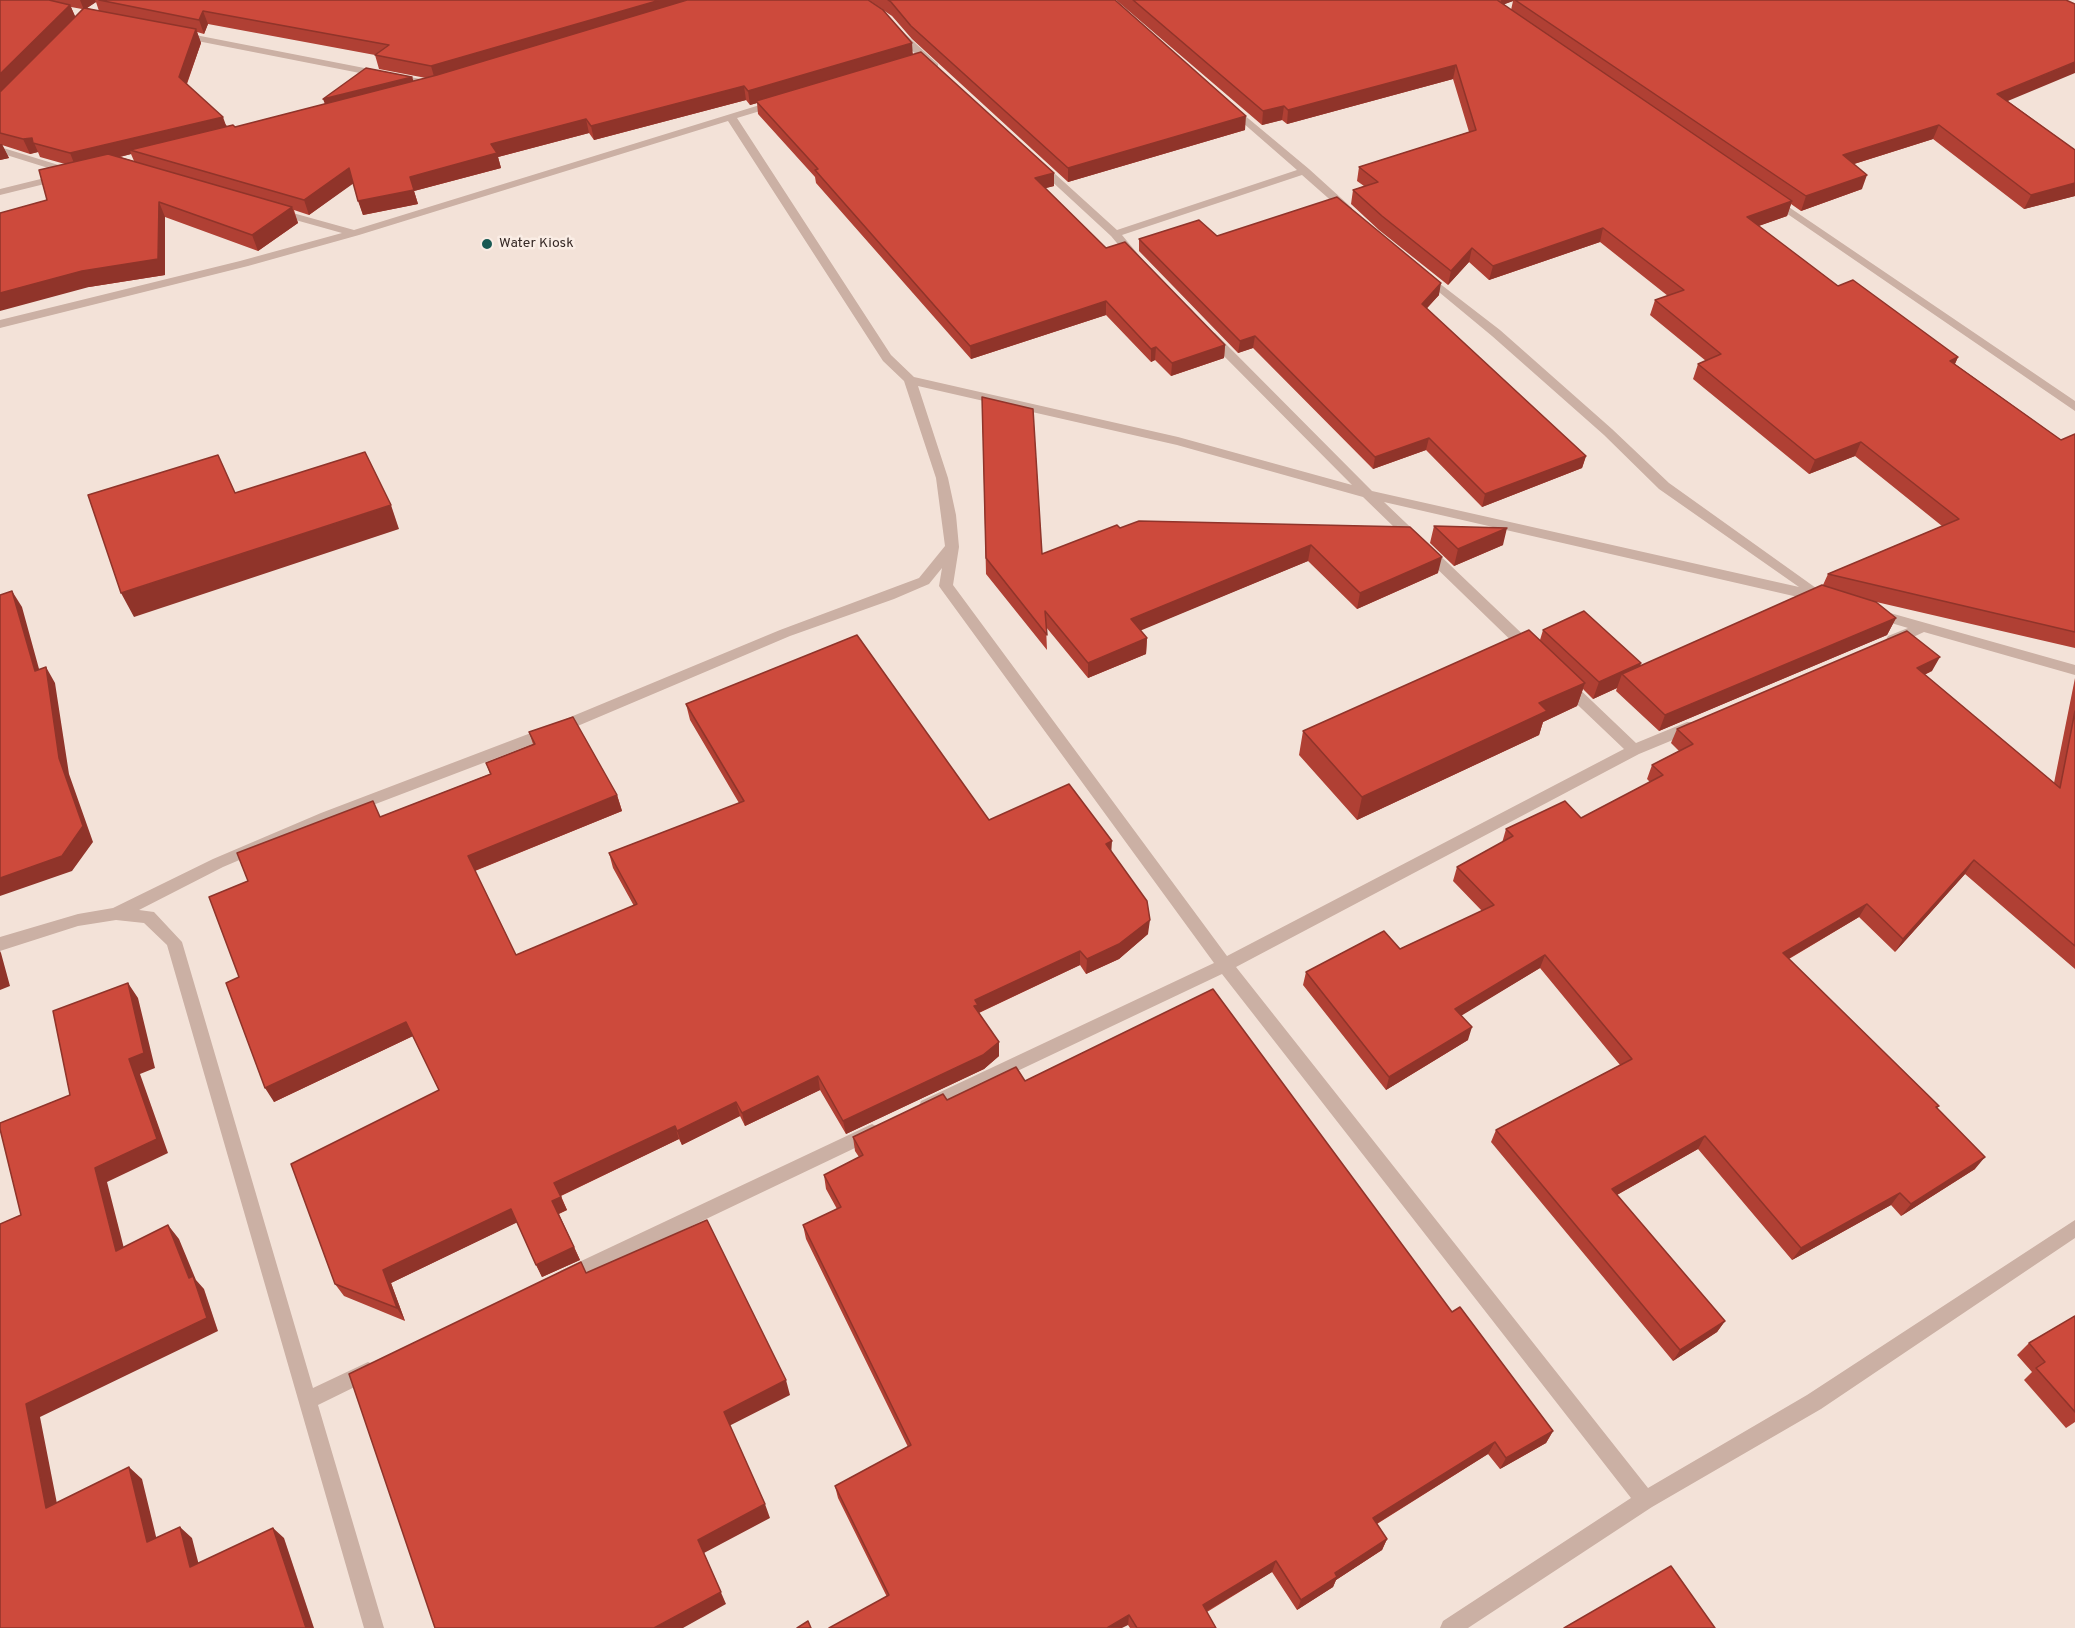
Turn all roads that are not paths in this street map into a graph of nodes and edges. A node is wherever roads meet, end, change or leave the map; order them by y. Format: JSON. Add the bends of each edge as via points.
{"nodes":[{"id":1,"x":888,"y":20,"type":"edge"},
{"id":2,"x":167,"y":33,"type":"edge"},
{"id":3,"x":943,"y":74,"type":"edge"},
{"id":4,"x":448,"y":81,"type":"edge"},
{"id":5,"x":436,"y":84,"type":"junction"},
{"id":6,"x":414,"y":90,"type":"edge"},
{"id":7,"x":784,"y":100,"type":"edge"},
{"id":8,"x":1224,"y":101,"type":"edge"},
{"id":9,"x":730,"y":116,"type":"junction"},
{"id":10,"x":0,"y":150,"type":"edge"},
{"id":11,"x":1027,"y":153,"type":"edge"},
{"id":12,"x":1305,"y":171,"type":"junction"},
{"id":13,"x":0,"y":192,"type":"edge"},
{"id":14,"x":1763,"y":192,"type":"edge"},
{"id":15,"x":264,"y":208,"type":"edge"},
{"id":16,"x":1356,"y":218,"type":"edge"},
{"id":17,"x":355,"y":233,"type":"junction"},
{"id":18,"x":1115,"y":234,"type":"junction"},
{"id":19,"x":1145,"y":269,"type":"edge"},
{"id":20,"x":1418,"y":269,"type":"edge"},
{"id":21,"x":0,"y":324,"type":"edge"},
{"id":22,"x":1203,"y":328,"type":"edge"},
{"id":23,"x":910,"y":380,"type":"junction"},
{"id":24,"x":2075,"y":407,"type":"edge"},
{"id":25,"x":1368,"y":494,"type":"junction"},
{"id":26,"x":952,"y":547,"type":"junction"},
{"id":27,"x":1865,"y":611,"type":"edge"},
{"id":28,"x":1921,"y":628,"type":"junction"},
{"id":29,"x":1877,"y":647,"type":"edge"},
{"id":30,"x":1540,"y":660,"type":"edge"},
{"id":31,"x":2075,"y":670,"type":"edge"},
{"id":32,"x":1557,"y":676,"type":"edge"},
{"id":33,"x":1712,"y":718,"type":"edge"},
{"id":34,"x":1634,"y":750,"type":"junction"},
{"id":35,"x":116,"y":914,"type":"junction"},
{"id":36,"x":0,"y":944,"type":"edge"},
{"id":37,"x":1225,"y":965,"type":"junction"},
{"id":38,"x":912,"y":1113,"type":"edge"},
{"id":39,"x":890,"y":1124,"type":"edge"},
{"id":40,"x":2075,"y":1228,"type":"edge"},
{"id":41,"x":556,"y":1282,"type":"edge"},
{"id":42,"x":384,"y":1364,"type":"edge"},
{"id":43,"x":308,"y":1400,"type":"junction"},
{"id":44,"x":1645,"y":1500,"type":"junction"},
{"id":45,"x":374,"y":1628,"type":"edge"},
{"id":46,"x":1450,"y":1628,"type":"edge"}],
"edges":[{"from":1,"to":3,"type":"street","via":[[921,60]]},
{"from":2,"to":5,"type":"street"},
{"from":4,"to":5,"type":"street"},
{"from":5,"to":6,"type":"street"},
{"from":7,"to":9,"type":"street"},
{"from":8,"to":12,"type":"street"},
{"from":9,"to":17,"type":"street"},
{"from":9,"to":23,"type":"street","via":[[887,358]]},
{"from":10,"to":13,"type":"street","via":[[82,172]]},
{"from":11,"to":18,"type":"street"},
{"from":12,"to":16,"type":"street"},
{"from":12,"to":18,"type":"street"},
{"from":14,"to":24,"type":"street"},
{"from":15,"to":17,"type":"street"},
{"from":17,"to":21,"type":"street"},
{"from":18,"to":19,"type":"street"},
{"from":20,"to":25,"type":"street","via":[[1664,486],[1826,599]]},
{"from":22,"to":25,"type":"street"},
{"from":23,"to":25,"type":"street","via":[[1178,441]]},
{"from":23,"to":26,"type":"street","via":[[942,478]]},
{"from":25,"to":30,"type":"street"},
{"from":26,"to":35,"type":"street","via":[[924,580],[889,596],[785,633],[549,732],[326,817],[218,863]]},
{"from":26,"to":37,"type":"street","via":[[946,586]]},
{"from":27,"to":28,"type":"street"},
{"from":28,"to":29,"type":"street"},
{"from":28,"to":31,"type":"street"},
{"from":32,"to":34,"type":"street"},
{"from":33,"to":34,"type":"street"},
{"from":34,"to":37,"type":"street"},
{"from":35,"to":36,"type":"street","via":[[78,920]]},
{"from":35,"to":43,"type":"street","via":[[148,917],[174,942]]},
{"from":37,"to":38,"type":"street"},
{"from":37,"to":44,"type":"street"},
{"from":39,"to":41,"type":"street"},
{"from":40,"to":44,"type":"street","via":[[1814,1402]]},
{"from":42,"to":43,"type":"street"},
{"from":43,"to":45,"type":"street"},
{"from":44,"to":46,"type":"street"}]}
